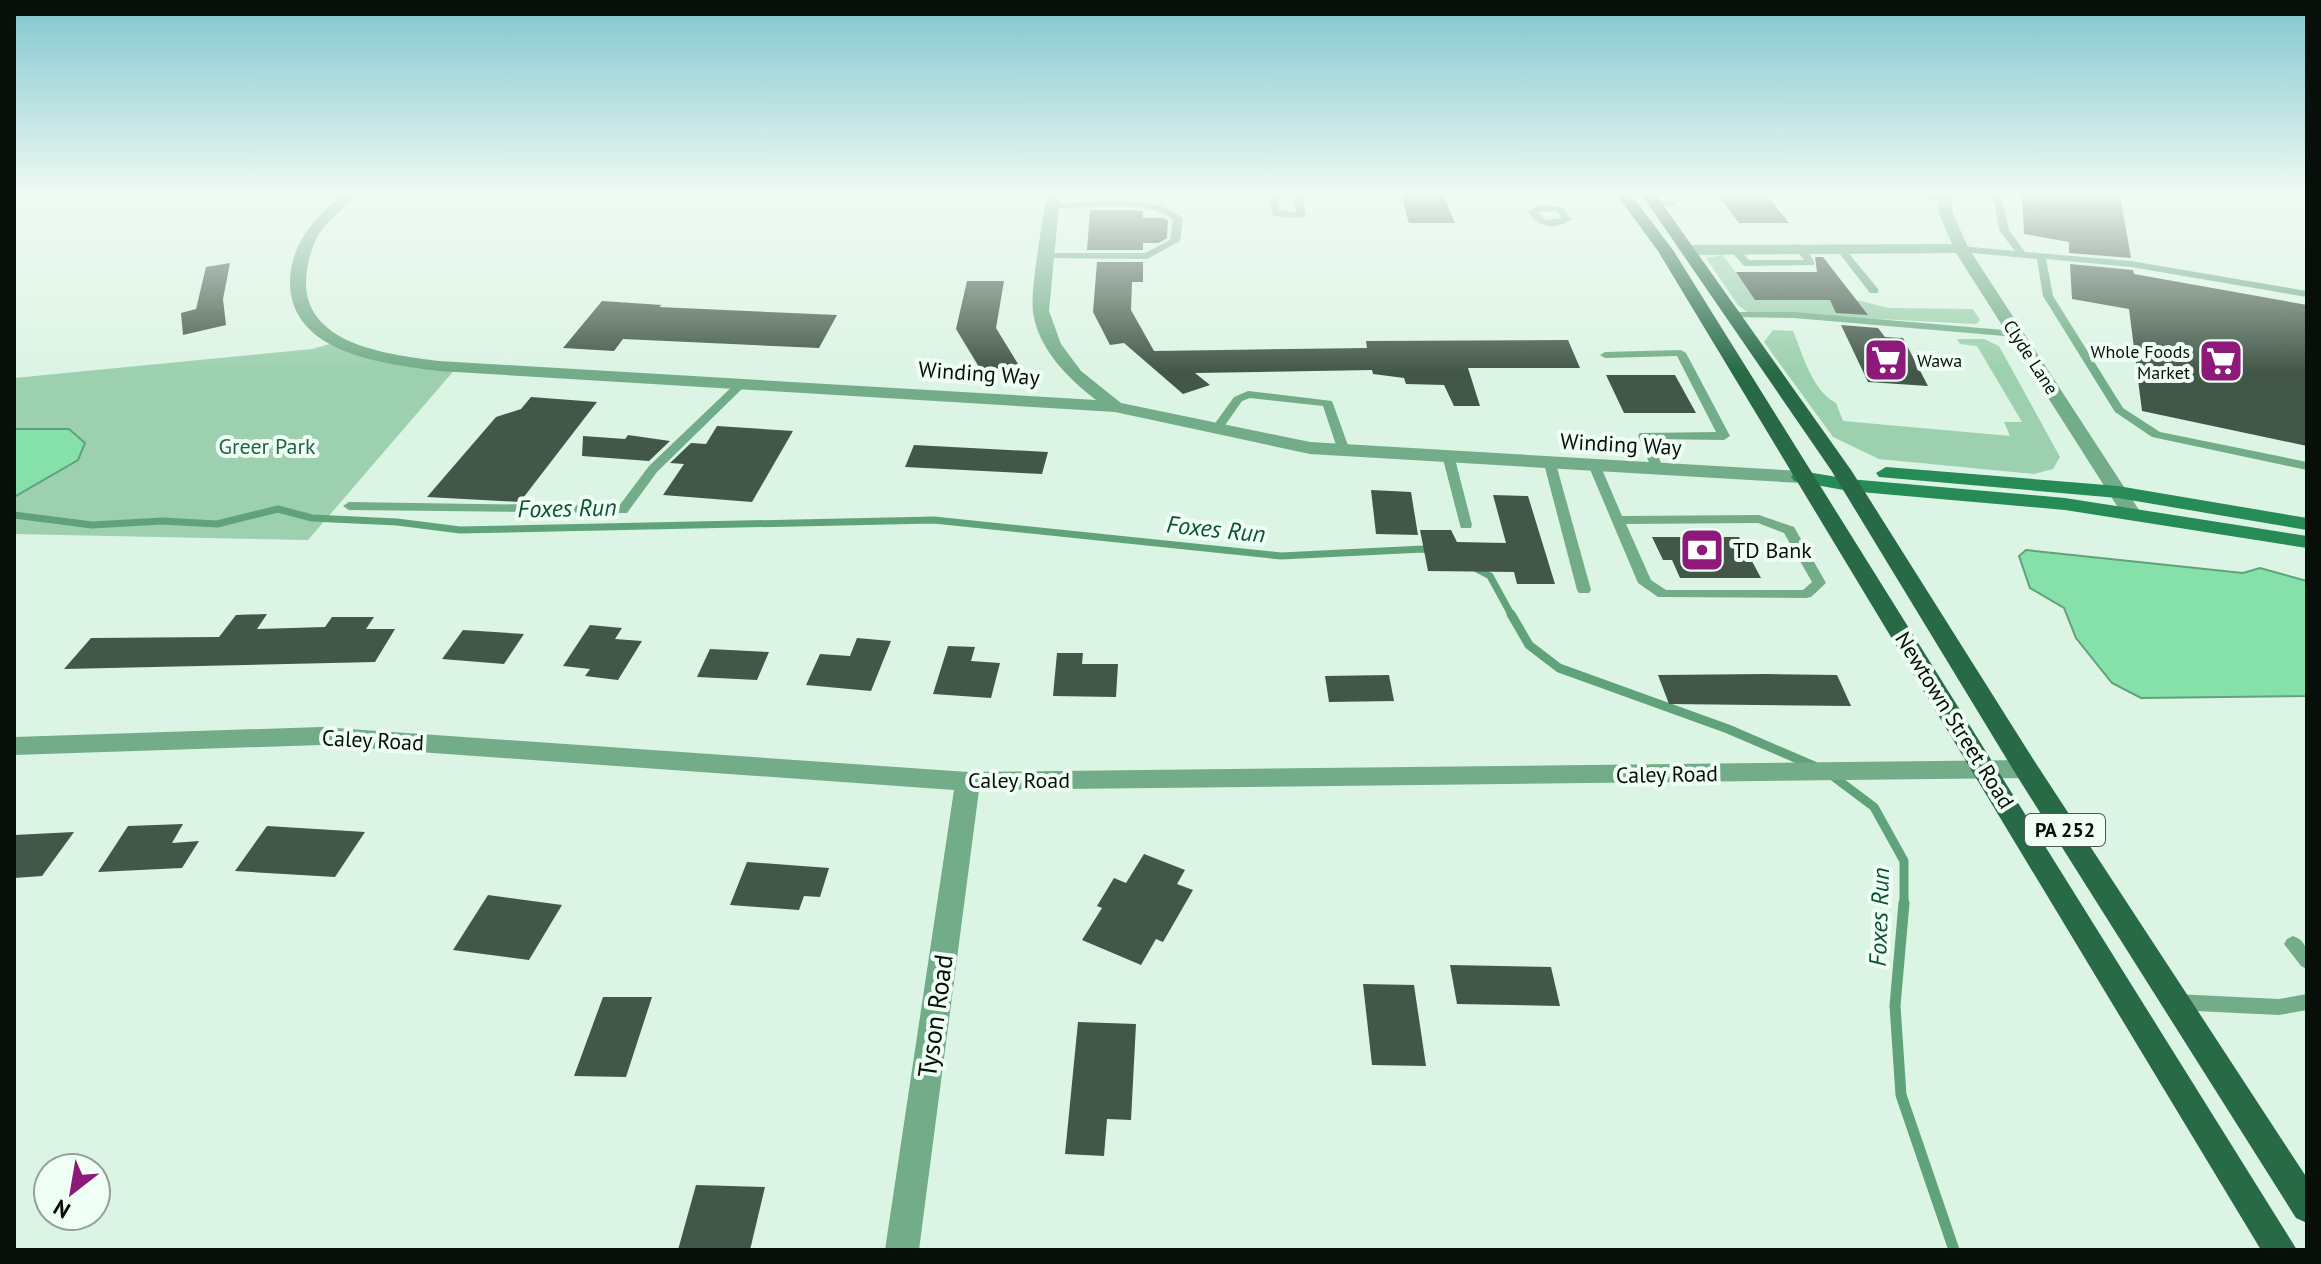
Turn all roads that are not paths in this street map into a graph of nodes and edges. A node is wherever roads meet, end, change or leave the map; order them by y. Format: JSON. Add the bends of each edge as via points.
{"nodes":[{"id":1,"x":302,"y":254,"type":"edge"},
{"id":2,"x":1151,"y":254,"type":"edge"},
{"id":3,"x":1667,"y":254,"type":"edge"},
{"id":4,"x":1690,"y":254,"type":"edge"},
{"id":5,"x":1738,"y":254,"type":"edge"},
{"id":6,"x":1802,"y":254,"type":"edge"},
{"id":7,"x":1845,"y":254,"type":"edge"},
{"id":8,"x":1964,"y":254,"type":"edge"},
{"id":9,"x":2022,"y":254,"type":"edge"},
{"id":10,"x":1047,"y":256,"type":"joint"},
{"id":11,"x":2041,"y":256,"type":"junction"},
{"id":12,"x":1874,"y":291,"type":"dead end"},
{"id":13,"x":2307,"y":294,"type":"edge"},
{"id":14,"x":1733,"y":315,"type":"junction"},
{"id":15,"x":2016,"y":334,"type":"junction"},
{"id":16,"x":1605,"y":355,"type":"dead end"},
{"id":17,"x":742,"y":383,"type":"junction"},
{"id":18,"x":1115,"y":407,"type":"junction"},
{"id":19,"x":1217,"y":429,"type":"junction"},
{"id":20,"x":1344,"y":451,"type":"junction"},
{"id":21,"x":1449,"y":459,"type":"junction"},
{"id":22,"x":1550,"y":464,"type":"junction"},
{"id":23,"x":2307,"y":466,"type":"edge"},
{"id":24,"x":1595,"y":467,"type":"junction"},
{"id":25,"x":1658,"y":470,"type":"junction"},
{"id":26,"x":1801,"y":477,"type":"junction"},
{"id":27,"x":1845,"y":478,"type":"junction"},
{"id":28,"x":2118,"y":492,"type":"junction"},
{"id":29,"x":349,"y":506,"type":"dead end"},
{"id":30,"x":2131,"y":513,"type":"junction"},
{"id":31,"x":1618,"y":520,"type":"junction"},
{"id":32,"x":2307,"y":524,"type":"edge"},
{"id":33,"x":1466,"y":525,"type":"dead end"},
{"id":34,"x":2307,"y":542,"type":"edge"},
{"id":35,"x":1584,"y":590,"type":"dead end"},
{"id":36,"x":14,"y":746,"type":"edge"},
{"id":37,"x":2026,"y":769,"type":"junction"},
{"id":38,"x":1987,"y":770,"type":"junction"},
{"id":39,"x":968,"y":781,"type":"junction"},
{"id":40,"x":2293,"y":944,"type":"dead end"},
{"id":41,"x":2307,"y":961,"type":"edge"},
{"id":42,"x":2175,"y":1002,"type":"junction"},
{"id":43,"x":2307,"y":1002,"type":"edge"},
{"id":44,"x":2307,"y":1207,"type":"edge"},
{"id":45,"x":902,"y":1250,"type":"edge"},
{"id":46,"x":2280,"y":1250,"type":"edge"}],
"edges":[{"from":1,"to":17,"type":"street","name":"Winding Way","via":[[295,293],[303,318],[384,360]]},
{"from":2,"to":10,"type":"lane"},
{"from":3,"to":26,"type":"main road","name":"Newtown Street Road","number":"PA 252"},
{"from":4,"to":14,"type":"main road","name":"Newtown Street Road","number":"PA 252"},
{"from":5,"to":6,"type":"lane","via":[[1746,263],[1811,263]]},
{"from":7,"to":12,"type":"lane"},
{"from":8,"to":15,"type":"street","name":"Clyde Lane"},
{"from":9,"to":11,"type":"lane"},
{"from":10,"to":18,"type":"street","via":[[1041,311],[1053,344],[1075,375]]},
{"from":11,"to":13,"type":"lane","via":[[2131,264]]},
{"from":11,"to":23,"type":"lane","via":[[2048,296],[2119,410],[2156,435]]},
{"from":14,"to":15,"type":"lane","via":[[1794,315]]},
{"from":14,"to":27,"type":"main road","name":"Newtown Street Road","number":"PA 252"},
{"from":15,"to":28,"type":"street","name":"Clyde Lane"},
{"from":16,"to":25,"type":"lane","via":[[1681,353],[1724,436],[1644,435]]},
{"from":17,"to":18,"type":"street","name":"Winding Way"},
{"from":17,"to":29,"type":"lane","via":[[653,469],[623,510]]},
{"from":18,"to":19,"type":"street","name":"Winding Way"},
{"from":19,"to":20,"type":"street","name":"Winding Way"},
{"from":19,"to":20,"type":"lane","via":[[1238,399],[1248,394],[1328,403]]},
{"from":20,"to":21,"type":"street","name":"Winding Way"},
{"from":21,"to":22,"type":"street","name":"Winding Way"},
{"from":21,"to":33,"type":"lane"},
{"from":22,"to":24,"type":"street","name":"Winding Way"},
{"from":22,"to":35,"type":"lane"},
{"from":24,"to":25,"type":"street","name":"Winding Way"},
{"from":24,"to":31,"type":"lane"},
{"from":25,"to":26,"type":"street","name":"Winding Way"},
{"from":26,"to":27,"type":"main road","name":"Winding Way"},
{"from":26,"to":38,"type":"main road","name":"Newtown Street Road","number":"PA 252"},
{"from":27,"to":28,"type":"main road","name":"Winding Way"},
{"from":27,"to":30,"type":"main road","name":"Winding Way"},
{"from":27,"to":37,"type":"main road","name":"Newtown Street Road","number":"PA 252"},
{"from":28,"to":30,"type":"street","name":"Clyde Lane"},
{"from":28,"to":32,"type":"main road","name":"Winding Way"},
{"from":30,"to":34,"type":"main road","name":"Winding Way"},
{"from":31,"to":31,"type":"lane","via":[[1759,519],[1789,530],[1819,583],[1806,594],[1663,594],[1645,583]]},
{"from":36,"to":39,"type":"street","name":"Caley Road","via":[[321,736]]},
{"from":37,"to":38,"type":"street","name":"Caley Road"},
{"from":37,"to":42,"type":"main road","name":"Newtown Street Road","number":"PA 252"},
{"from":38,"to":39,"type":"street","name":"Caley Road"},
{"from":38,"to":46,"type":"main road","name":"Newtown Street Road","number":"PA 252"},
{"from":39,"to":45,"type":"street","name":"Tyson Road"},
{"from":40,"to":41,"type":"lane"},
{"from":42,"to":43,"type":"lane","via":[[2279,1007]]},
{"from":42,"to":44,"type":"main road","name":"Newtown Street Road","number":"PA 252"}]}
